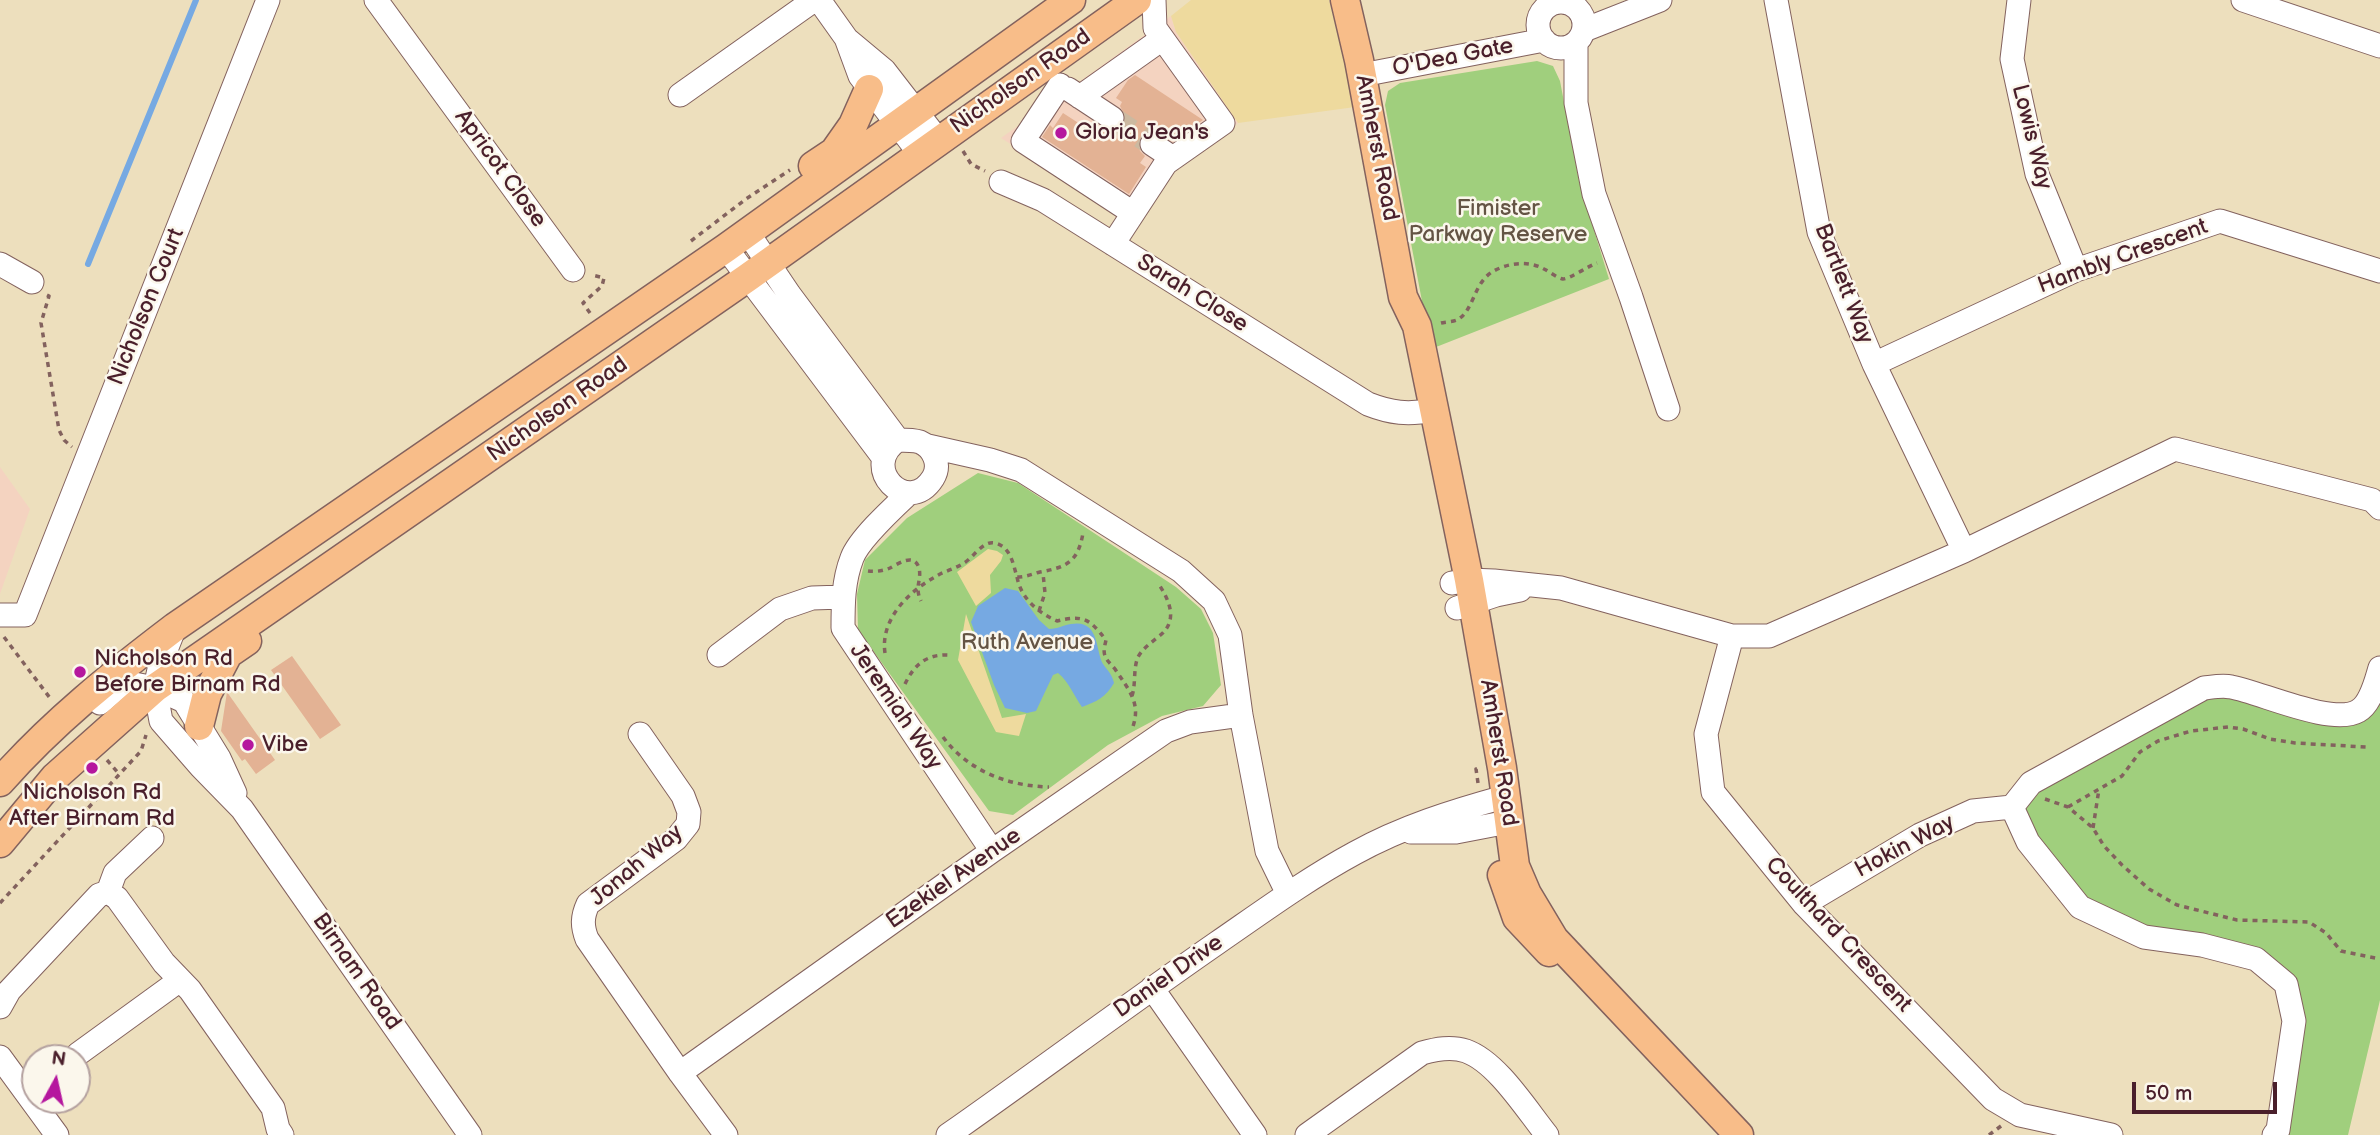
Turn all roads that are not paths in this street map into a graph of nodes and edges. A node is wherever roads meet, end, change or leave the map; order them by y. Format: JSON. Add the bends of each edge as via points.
{"nodes":[{"id":1,"x":268,"y":0,"type":"edge"},
{"id":2,"x":376,"y":0,"type":"edge"},
{"id":3,"x":816,"y":0,"type":"edge"},
{"id":4,"x":1071,"y":0,"type":"edge"},
{"id":5,"x":1138,"y":0,"type":"edge"},
{"id":6,"x":1154,"y":0,"type":"edge"},
{"id":7,"x":1345,"y":0,"type":"edge"},
{"id":8,"x":1776,"y":0,"type":"edge"},
{"id":9,"x":2019,"y":0,"type":"edge"},
{"id":10,"x":2243,"y":0,"type":"edge"},
{"id":11,"x":1651,"y":3,"type":"edge"},
{"id":12,"x":1561,"y":21,"type":"edge"},
{"id":13,"x":846,"y":38,"type":"junction"},
{"id":14,"x":1162,"y":39,"type":"junction"},
{"id":15,"x":2380,"y":46,"type":"edge"},
{"id":16,"x":1360,"y":67,"type":"junction"},
{"id":17,"x":1049,"y":77,"type":"junction"},
{"id":18,"x":870,"y":89,"type":"junction"},
{"id":19,"x":680,"y":95,"type":"dead end"},
{"id":20,"x":1080,"y":97,"type":"junction"},
{"id":21,"x":1112,"y":118,"type":"tunnel mouth"},
{"id":22,"x":908,"y":119,"type":"junction"},
{"id":23,"x":1152,"y":144,"type":"tunnel mouth"},
{"id":24,"x":940,"y":148,"type":"junction"},
{"id":25,"x":1173,"y":158,"type":"junction"},
{"id":26,"x":1001,"y":182,"type":"road end"},
{"id":27,"x":1133,"y":213,"type":"junction"},
{"id":28,"x":737,"y":241,"type":"junction"},
{"id":29,"x":1113,"y":244,"type":"junction"},
{"id":30,"x":0,"y":264,"type":"edge"},
{"id":31,"x":573,"y":270,"type":"road end"},
{"id":32,"x":758,"y":270,"type":"junction"},
{"id":33,"x":2076,"y":270,"type":"junction"},
{"id":34,"x":2380,"y":271,"type":"edge"},
{"id":35,"x":32,"y":282,"type":"road end"},
{"id":36,"x":1874,"y":364,"type":"junction"},
{"id":37,"x":1668,"y":409,"type":"dead end"},
{"id":38,"x":1425,"y":412,"type":"junction"},
{"id":39,"x":898,"y":440,"type":"junction"},
{"id":40,"x":928,"y":446,"type":"junction"},
{"id":41,"x":883,"y":457,"type":"junction"},
{"id":42,"x":978,"y":458,"type":"junction"},
{"id":43,"x":476,"y":467,"type":"junction"},
{"id":44,"x":937,"y":473,"type":"junction"},
{"id":45,"x":899,"y":488,"type":"junction"},
{"id":46,"x":2380,"y":508,"type":"edge"},
{"id":47,"x":1964,"y":551,"type":"junction"},
{"id":48,"x":1463,"y":594,"type":"junction"},
{"id":49,"x":843,"y":597,"type":"junction"},
{"id":50,"x":0,"y":615,"type":"edge"},
{"id":51,"x":175,"y":627,"type":"junction"},
{"id":52,"x":1732,"y":636,"type":"junction"},
{"id":53,"x":719,"y":654,"type":"dead end"},
{"id":54,"x":2380,"y":668,"type":"edge"},
{"id":55,"x":155,"y":688,"type":"junction"},
{"id":56,"x":1241,"y":715,"type":"junction"},
{"id":57,"x":200,"y":726,"type":"junction"},
{"id":58,"x":640,"y":734,"type":"dead end"},
{"id":59,"x":0,"y":782,"type":"edge"},
{"id":60,"x":0,"y":794,"type":"edge"},
{"id":61,"x":2012,"y":807,"type":"junction"},
{"id":62,"x":242,"y":809,"type":"junction"},
{"id":63,"x":1499,"y":811,"type":"junction"},
{"id":64,"x":152,"y":838,"type":"dead end"},
{"id":65,"x":0,"y":843,"type":"edge"},
{"id":66,"x":992,"y":851,"type":"junction"},
{"id":67,"x":108,"y":892,"type":"junction"},
{"id":68,"x":1287,"y":894,"type":"junction"},
{"id":69,"x":1804,"y":904,"type":"junction"},
{"id":70,"x":180,"y":980,"type":"junction"},
{"id":71,"x":1152,"y":988,"type":"junction"},
{"id":72,"x":0,"y":1007,"type":"edge"},
{"id":73,"x":91,"y":1045,"type":"edge"},
{"id":74,"x":0,"y":1057,"type":"edge"},
{"id":75,"x":680,"y":1073,"type":"junction"},
{"id":76,"x":972,"y":1128,"type":"edge"},
{"id":77,"x":57,"y":1135,"type":"edge"},
{"id":78,"x":282,"y":1135,"type":"edge"},
{"id":79,"x":470,"y":1135,"type":"edge"},
{"id":80,"x":726,"y":1135,"type":"edge"},
{"id":81,"x":948,"y":1135,"type":"edge"},
{"id":82,"x":1255,"y":1135,"type":"edge"},
{"id":83,"x":1307,"y":1135,"type":"edge"},
{"id":84,"x":1547,"y":1135,"type":"edge"},
{"id":85,"x":1723,"y":1135,"type":"edge"},
{"id":86,"x":1739,"y":1135,"type":"edge"},
{"id":87,"x":2111,"y":1135,"type":"edge"},
{"id":88,"x":2274,"y":1135,"type":"edge"}],
"edges":[{"from":1,"to":50,"type":"street","name":"Nicholson Court","via":[[25,615]]},
{"from":2,"to":31,"type":"street","name":"Apricot Close"},
{"from":3,"to":13,"type":"street"},
{"from":3,"to":19,"type":"street"},
{"from":4,"to":22,"type":"main road","name":"Nicholson Road"},
{"from":5,"to":17,"type":"main road","name":"Nicholson Road"},
{"from":6,"to":14,"type":"street","via":[[1155,28]]},
{"from":7,"to":16,"type":"main road","name":"Amherst Road"},
{"from":8,"to":36,"type":"street","name":"Bartlett Way","via":[[1819,232]]},
{"from":9,"to":33,"type":"street","name":"Lowis Way","via":[[2012,59],[2036,174]]},
{"from":10,"to":15,"type":"street"},
{"from":11,"to":12,"type":"street"},
{"from":12,"to":16,"type":"street","name":"O'Dea Gate"},
{"from":12,"to":37,"type":"street","via":[[1594,194]]},
{"from":13,"to":18,"type":"street","via":[[860,76]]},
{"from":13,"to":22,"type":"street","via":[[884,70]]},
{"from":14,"to":20,"type":"street"},
{"from":14,"to":25,"type":"street","via":[[1223,123]]},
{"from":16,"to":38,"type":"main road","name":"Amherst Road","via":[[1404,297],[1401,327]]},
{"from":17,"to":20,"type":"street"},
{"from":17,"to":24,"type":"main road","name":"Nicholson Road"},
{"from":17,"to":27,"type":"street","via":[[1023,141]]},
{"from":18,"to":22,"type":"street"},
{"from":18,"to":28,"type":"main road","via":[[834,152],[762,198]]},
{"from":20,"to":21,"type":"street"},
{"from":22,"to":24,"type":"street"},
{"from":22,"to":28,"type":"main road","name":"Nicholson Road"},
{"from":23,"to":25,"type":"street"},
{"from":24,"to":32,"type":"main road","name":"Nicholson Road"},
{"from":25,"to":27,"type":"street"},
{"from":26,"to":29,"type":"street","name":"Sarah Close","via":[[1043,200]]},
{"from":27,"to":29,"type":"street"},
{"from":28,"to":32,"type":"street"},
{"from":28,"to":51,"type":"main road","name":"Nicholson Road"},
{"from":29,"to":38,"type":"street","name":"Sarah Close","via":[[1368,404],[1390,412]]},
{"from":30,"to":35,"type":"street"},
{"from":32,"to":39,"type":"street","via":[[797,304]]},
{"from":32,"to":41,"type":"street"},
{"from":32,"to":43,"type":"main road","name":"Nicholson Road"},
{"from":33,"to":34,"type":"street","name":"Hambly Crescent","via":[[2220,221]]},
{"from":33,"to":36,"type":"street","name":"Hambly Crescent"},
{"from":36,"to":47,"type":"street","name":"Bartlett Way"},
{"from":38,"to":48,"type":"main road","name":"Amherst Road"},
{"from":39,"to":40,"type":"street"},
{"from":39,"to":41,"type":"street"},
{"from":40,"to":42,"type":"street"},
{"from":40,"to":44,"type":"street"},
{"from":41,"to":45,"type":"street","via":[[884,470]]},
{"from":42,"to":44,"type":"street"},
{"from":42,"to":56,"type":"street","via":[[1021,470],[1181,571],[1214,601],[1230,635]]},
{"from":43,"to":55,"type":"main road","name":"Nicholson Road"},
{"from":43,"to":57,"type":"main road","via":[[460,492],[228,654],[206,694]]},
{"from":44,"to":45,"type":"street","via":[[927,487]]},
{"from":45,"to":49,"type":"street","name":"Jeremiah Way","via":[[882,519],[852,556]]},
{"from":46,"to":47,"type":"street","via":[[2372,500],[2175,449]]},
{"from":47,"to":52,"type":"street","via":[[1769,636]]},
{"from":48,"to":52,"type":"street","via":[[1561,587]]},
{"from":48,"to":63,"type":"main road","name":"Amherst Road","via":[[1487,770]]},
{"from":49,"to":53,"type":"street","via":[[812,598],[780,610]]},
{"from":49,"to":66,"type":"street","name":"Jeremiah Way","via":[[843,628]]},
{"from":51,"to":55,"type":"street","name":"Birnam Road"},
{"from":51,"to":59,"type":"main road","name":"Nicholson Road","via":[[52,727]]},
{"from":52,"to":69,"type":"street","name":"Coulthard Crescent","via":[[1706,734],[1713,792]]},
{"from":54,"to":61,"type":"street","via":[[2372,693],[2360,710],[2345,715],[2229,686],[2204,688],[2031,783]]},
{"from":55,"to":57,"type":"street","name":"Birnam Road","via":[[184,701]]},
{"from":55,"to":60,"type":"street","name":"Birnam Road","via":[[121,685]]},
{"from":55,"to":62,"type":"street","name":"Birnam Road","via":[[161,721]]},
{"from":55,"to":65,"type":"main road","name":"Nicholson Road","via":[[55,777]]},
{"from":56,"to":66,"type":"street","name":"Ezekiel Avenue","via":[[1190,722],[1166,731]]},
{"from":56,"to":68,"type":"street","via":[[1267,851]]},
{"from":57,"to":62,"type":"street","name":"Birnam Road"},
{"from":58,"to":75,"type":"street","name":"Jonah Way","via":[[683,796],[688,824],[676,839],[588,904],[583,929]]},
{"from":61,"to":69,"type":"street","name":"Hokin Way","via":[[1973,811],[1920,835]]},
{"from":61,"to":88,"type":"street","via":[[2028,842],[2080,907],[2144,937],[2256,959],[2286,984],[2294,1021]]},
{"from":62,"to":79,"type":"street","name":"Birnam Road"},
{"from":63,"to":68,"type":"street","name":"Daniel Drive","via":[[1456,832],[1398,832]]},
{"from":63,"to":85,"type":"main road","name":"Amherst Road","via":[[1502,872],[1517,918]]},
{"from":63,"to":86,"type":"main road","name":"Amherst Road","via":[[1527,894],[1554,939]]},
{"from":64,"to":67,"type":"street","via":[[115,873]]},
{"from":66,"to":75,"type":"street","name":"Ezekiel Avenue"},
{"from":67,"to":70,"type":"street"},
{"from":67,"to":72,"type":"street","via":[[99,895],[9,991]]},
{"from":68,"to":71,"type":"street","name":"Daniel Drive"},
{"from":69,"to":87,"type":"street","name":"Coulthard Crescent","via":[[1993,1099],[2020,1115]]},
{"from":70,"to":73,"type":"street"},
{"from":70,"to":78,"type":"street","via":[[273,1108]]},
{"from":71,"to":76,"type":"street","name":"Daniel Drive"},
{"from":71,"to":82,"type":"street"},
{"from":74,"to":77,"type":"street"},
{"from":75,"to":80,"type":"street","name":"Jonah Way"},
{"from":76,"to":81,"type":"street","name":"Daniel Drive"},
{"from":83,"to":84,"type":"street","via":[[1422,1053],[1447,1049],[1482,1059]]}]}
